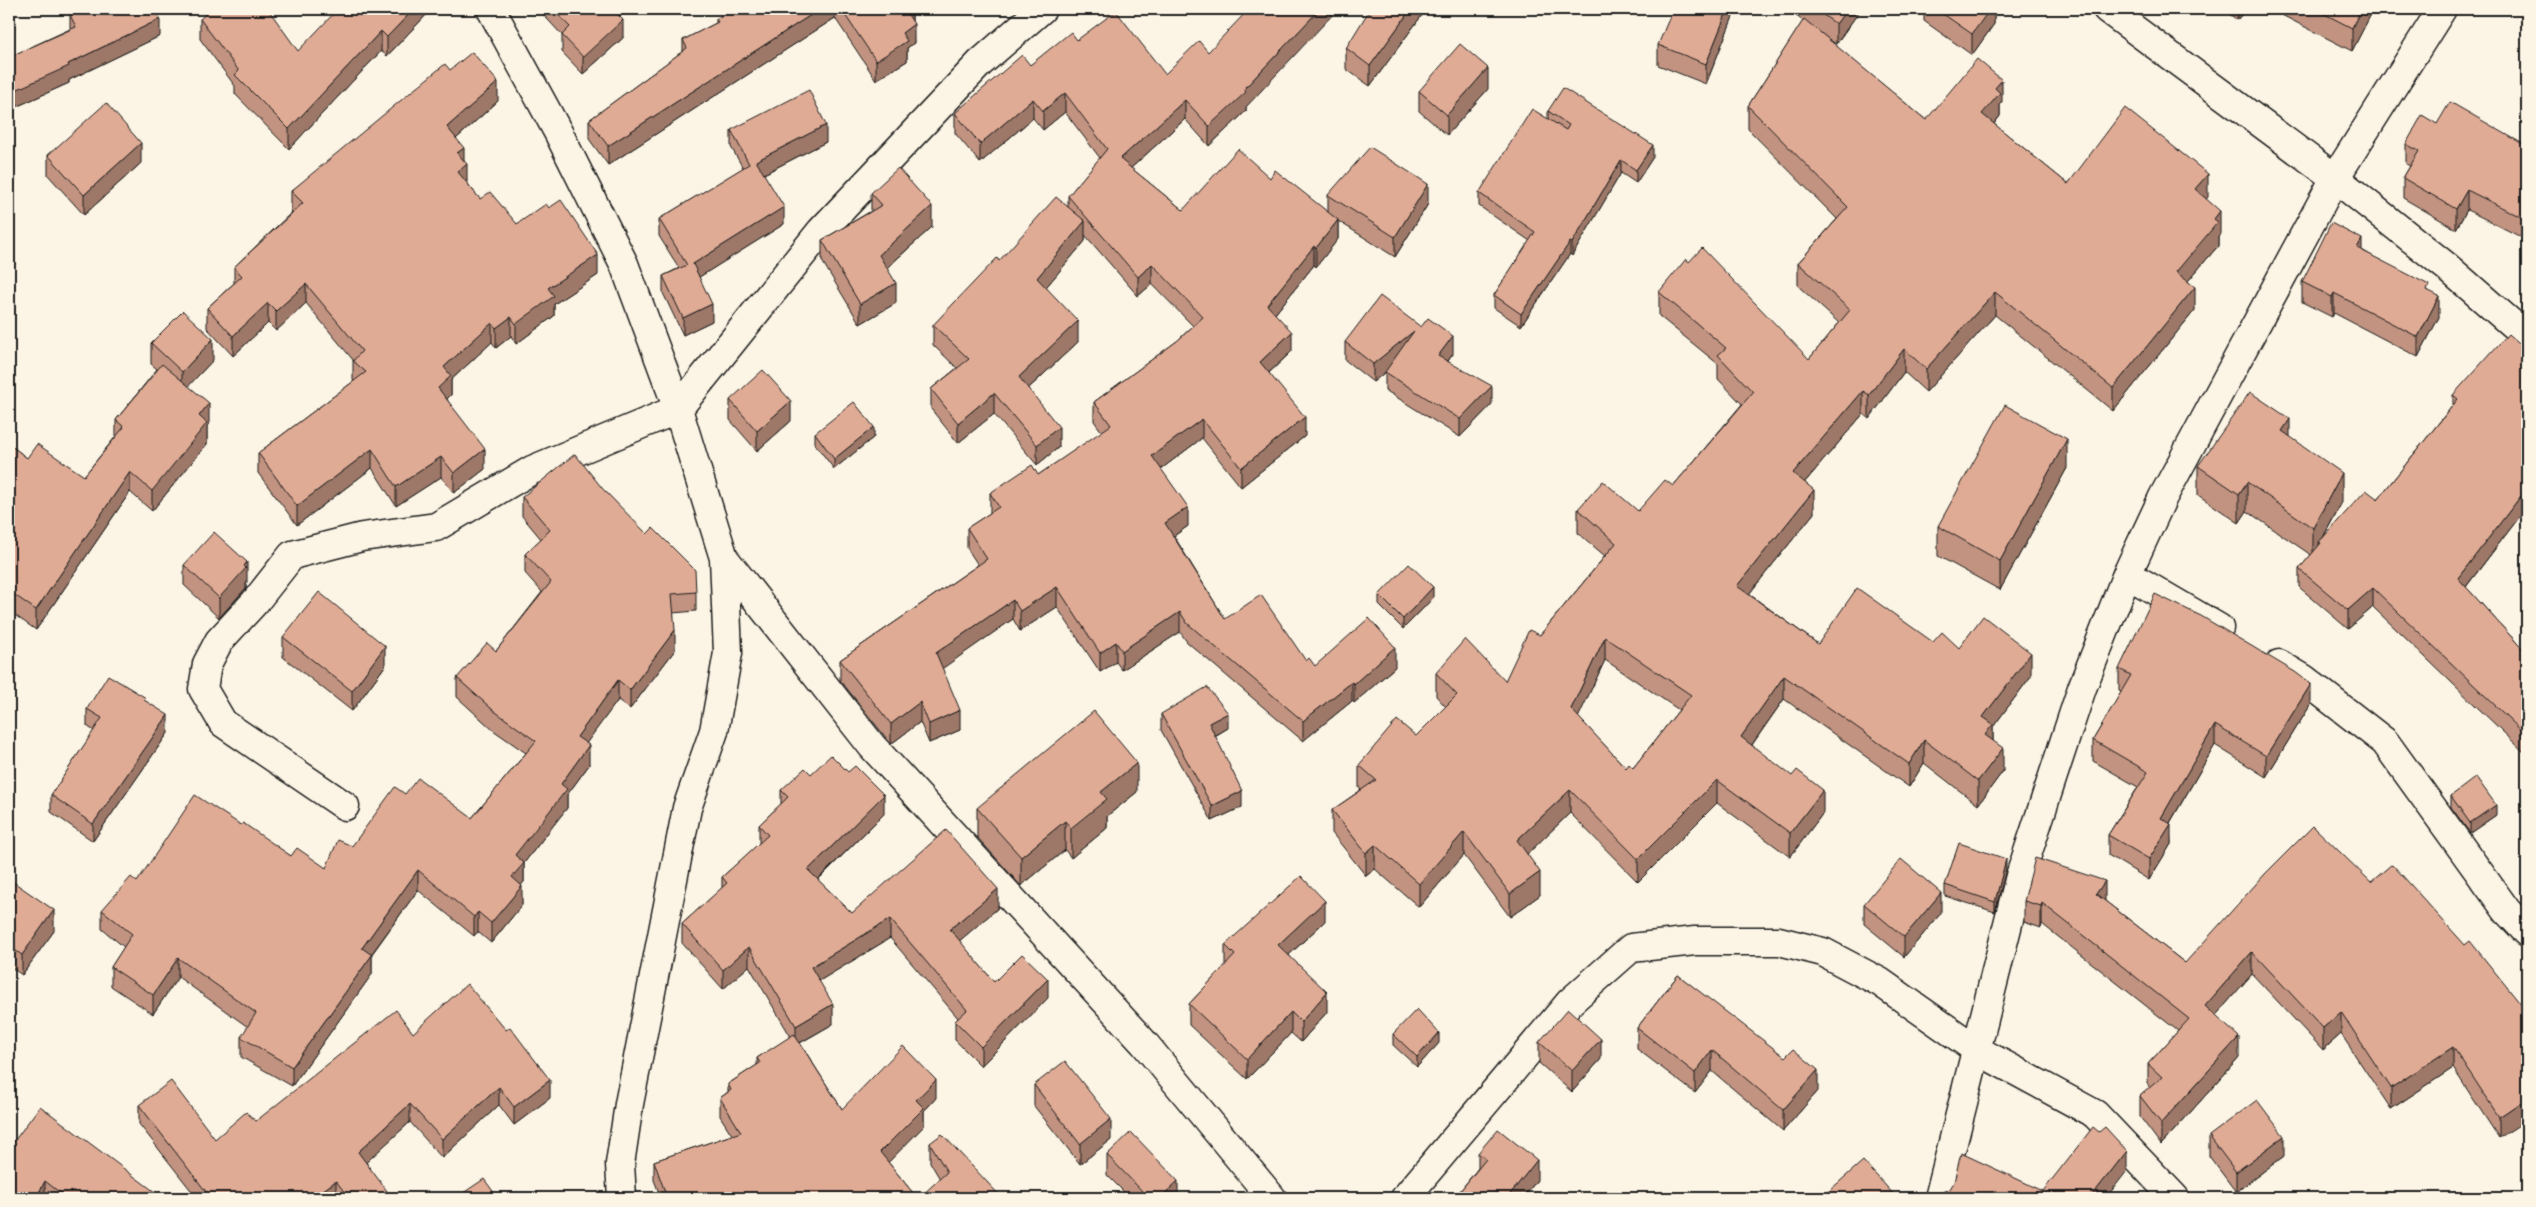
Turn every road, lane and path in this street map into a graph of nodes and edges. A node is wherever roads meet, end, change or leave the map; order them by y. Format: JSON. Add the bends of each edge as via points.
{"nodes":[{"id":1,"x":491,"y":9,"type":"edge"},
{"id":2,"x":1042,"y":9,"type":"edge"},
{"id":3,"x":2108,"y":9,"type":"edge"},
{"id":4,"x":2442,"y":9,"type":"edge"},
{"id":5,"x":2335,"y":178,"type":"junction"},
{"id":6,"x":2527,"y":337,"type":"edge"},
{"id":7,"x":678,"y":408,"type":"junction"},
{"id":8,"x":724,"y":558,"type":"junction"},
{"id":9,"x":2127,"y":574,"type":"junction"},
{"id":10,"x":345,"y":806,"type":"dead end"},
{"id":11,"x":2527,"y":932,"type":"edge"},
{"id":12,"x":1976,"y":1050,"type":"junction"},
{"id":13,"x":622,"y":1198,"type":"edge"},
{"id":14,"x":1272,"y":1198,"type":"edge"},
{"id":15,"x":1406,"y":1198,"type":"edge"},
{"id":16,"x":1939,"y":1198,"type":"edge"},
{"id":17,"x":2175,"y":1198,"type":"edge"}],
"edges":[{"from":1,"to":7,"type":"street","via":[[558,132],[624,264]]},
{"from":2,"to":7,"type":"street","via":[[980,63],[821,231]]},
{"from":3,"to":5,"type":"street"},
{"from":4,"to":5,"type":"street"},
{"from":5,"to":6,"type":"street","via":[[2447,267]]},
{"from":5,"to":9,"type":"street","via":[[2163,497]]},
{"from":7,"to":8,"type":"street"},
{"from":7,"to":10,"type":"street","via":[[532,470],[436,527],[362,537],[292,555],[255,602],[218,641],[207,664],[203,689],[223,723]]},
{"from":8,"to":13,"type":"street","via":[[728,653],[714,731],[687,808],[634,1076],[620,1164]]},
{"from":8,"to":14,"type":"street","via":[[872,746],[1144,1043]]},
{"from":9,"to":11,"type":"street","via":[[2304,679],[2385,742],[2507,912]]},
{"from":9,"to":12,"type":"street","via":[[2082,688],[2020,876]]},
{"from":12,"to":15,"type":"street","via":[[1880,982],[1823,952],[1779,941],[1694,941],[1631,948],[1570,1002]]},
{"from":12,"to":16,"type":"street"},
{"from":12,"to":17,"type":"street","via":[[2094,1114]]}]}
